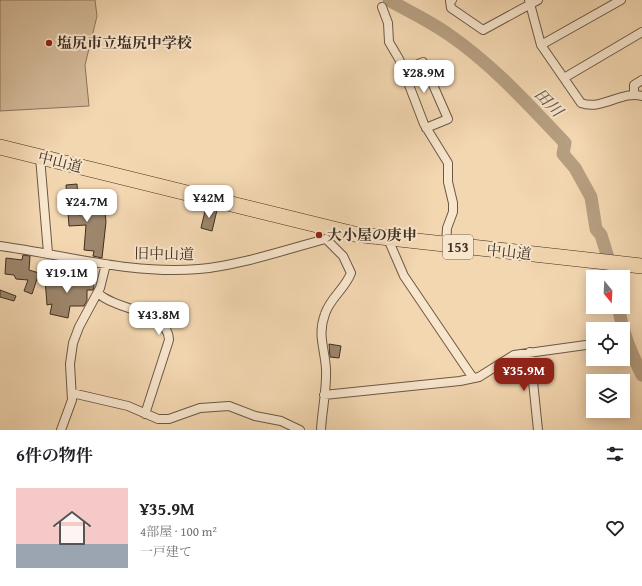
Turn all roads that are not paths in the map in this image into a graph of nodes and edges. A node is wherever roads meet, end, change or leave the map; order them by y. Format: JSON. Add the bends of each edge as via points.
{"nodes":[{"id":1,"x":452,"y":0,"type":"edge"},
{"id":2,"x":538,"y":0,"type":"edge"},
{"id":3,"x":621,"y":0,"type":"edge"},
{"id":4,"x":529,"y":2,"type":"edge"},
{"id":5,"x":382,"y":7,"type":"dead end"},
{"id":6,"x":642,"y":32,"type":"edge"},
{"id":7,"x":541,"y":45,"type":"junction"},
{"id":8,"x":404,"y":70,"type":"junction"},
{"id":9,"x":564,"y":78,"type":"junction"},
{"id":10,"x":642,"y":80,"type":"edge"},
{"id":11,"x":638,"y":96,"type":"edge"},
{"id":12,"x":426,"y":128,"type":"junction"},
{"id":13,"x":0,"y":147,"type":"edge"},
{"id":14,"x":40,"y":157,"type":"junction"},
{"id":15,"x":327,"y":234,"type":"junction"},
{"id":16,"x":388,"y":239,"type":"junction"},
{"id":17,"x":0,"y":246,"type":"edge"},
{"id":18,"x":446,"y":246,"type":"junction"},
{"id":19,"x":48,"y":253,"type":"junction"},
{"id":20,"x":106,"y":264,"type":"junction"},
{"id":21,"x":642,"y":266,"type":"edge"},
{"id":22,"x":98,"y":293,"type":"junction"},
{"id":23,"x":586,"y":345,"type":"edge"},
{"id":24,"x":530,"y":352,"type":"junction"},
{"id":25,"x":473,"y":378,"type":"junction"},
{"id":26,"x":72,"y":393,"type":"junction"},
{"id":27,"x":324,"y":395,"type":"junction"},
{"id":28,"x":145,"y":414,"type":"junction"},
{"id":29,"x":61,"y":430,"type":"edge"},
{"id":30,"x":300,"y":430,"type":"edge"},
{"id":31,"x":321,"y":430,"type":"edge"},
{"id":32,"x":538,"y":430,"type":"edge"}],
"edges":[{"from":1,"to":4,"type":"street","via":[[451,8],[483,30]]},
{"from":2,"to":4,"type":"street"},
{"from":3,"to":7,"type":"street"},
{"from":4,"to":7,"type":"street"},
{"from":5,"to":8,"type":"street","via":[[388,23],[388,42]]},
{"from":6,"to":9,"type":"street"},
{"from":7,"to":9,"type":"street"},
{"from":8,"to":12,"type":"street"},
{"from":8,"to":12,"type":"street","via":[[423,62],[448,119]]},
{"from":9,"to":11,"type":"street","via":[[581,103],[588,105]]},
{"from":10,"to":11,"type":"street","via":[[634,85]]},
{"from":12,"to":18,"type":"street","via":[[448,163],[453,212],[447,228]]},
{"from":13,"to":14,"type":"highway","name":"中山道","number":"153"},
{"from":14,"to":15,"type":"highway","name":"中山道","number":"153"},
{"from":14,"to":19,"type":"street"},
{"from":15,"to":16,"type":"highway","name":"中山道","number":"153"},
{"from":15,"to":20,"type":"street","name":"旧中山道","via":[[241,261],[201,269],[147,269]]},
{"from":15,"to":27,"type":"street","via":[[351,273],[324,315],[320,339],[326,368]]},
{"from":16,"to":18,"type":"highway","name":"中山道","number":"153"},
{"from":16,"to":25,"type":"street","via":[[404,276]]},
{"from":17,"to":19,"type":"street","name":"旧中山道"},
{"from":18,"to":21,"type":"highway","name":"中山道","number":"153"},
{"from":19,"to":20,"type":"street","name":"旧中山道"},
{"from":20,"to":22,"type":"street"},
{"from":22,"to":26,"type":"street","via":[[79,327],[72,348]]},
{"from":22,"to":28,"type":"street","via":[[120,306],[152,318],[169,333]]},
{"from":23,"to":24,"type":"street"},
{"from":24,"to":25,"type":"street","via":[[514,355]]},
{"from":24,"to":32,"type":"street"},
{"from":25,"to":27,"type":"street"},
{"from":26,"to":28,"type":"street","via":[[128,406]]},
{"from":26,"to":29,"type":"street"},
{"from":27,"to":31,"type":"street"},
{"from":28,"to":30,"type":"street","via":[[169,420],[200,408],[229,406]]}]}
